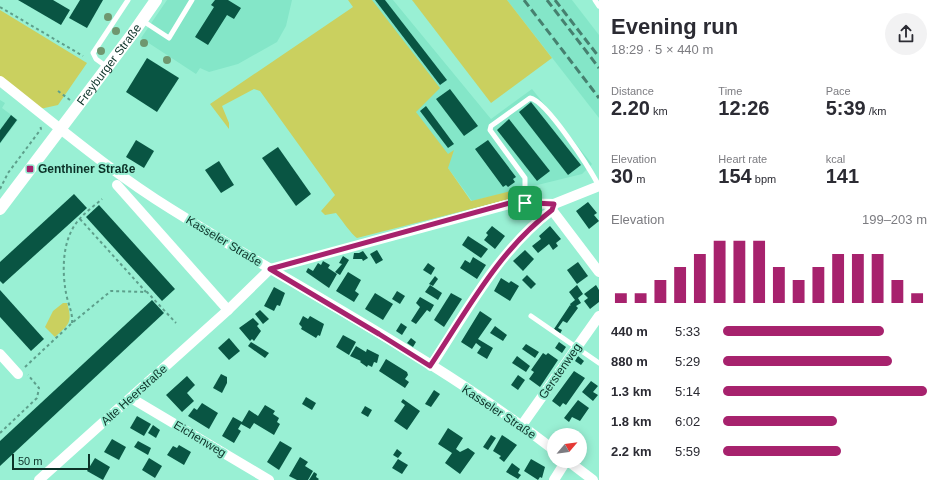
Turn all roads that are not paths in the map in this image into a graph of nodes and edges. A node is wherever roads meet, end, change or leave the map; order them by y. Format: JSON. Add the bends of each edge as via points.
{"nodes":[{"id":1,"x":128,"y":0,"type":"edge"},
{"id":2,"x":156,"y":0,"type":"edge"},
{"id":3,"x":192,"y":0,"type":"edge"},
{"id":4,"x":595,"y":0,"type":"edge"},
{"id":5,"x":599,"y":6,"type":"edge"},
{"id":6,"x":143,"y":21,"type":"junction"},
{"id":7,"x":107,"y":67,"type":"junction"},
{"id":8,"x":0,"y":81,"type":"edge"},
{"id":9,"x":60,"y":128,"type":"junction"},
{"id":10,"x":117,"y":185,"type":"dead end"},
{"id":11,"x":599,"y":186,"type":"edge"},
{"id":12,"x":525,"y":203,"type":"junction"},
{"id":13,"x":553,"y":207,"type":"junction"},
{"id":14,"x":0,"y":209,"type":"edge"},
{"id":15,"x":270,"y":269,"type":"junction"},
{"id":16,"x":599,"y":272,"type":"edge"},
{"id":17,"x":228,"y":310,"type":"junction"},
{"id":18,"x":531,"y":316,"type":"dead end"},
{"id":19,"x":599,"y":316,"type":"edge"},
{"id":20,"x":577,"y":347,"type":"junction"},
{"id":21,"x":0,"y":354,"type":"edge"},
{"id":22,"x":599,"y":363,"type":"edge"},
{"id":23,"x":430,"y":366,"type":"junction"},
{"id":24,"x":21,"y":371,"type":"road end"},
{"id":25,"x":131,"y":398,"type":"junction"},
{"id":26,"x":522,"y":425,"type":"junction"},
{"id":27,"x":547,"y":445,"type":"edge"},
{"id":28,"x":562,"y":468,"type":"edge"},
{"id":29,"x":577,"y":468,"type":"edge"},
{"id":30,"x":39,"y":480,"type":"edge"},
{"id":31,"x":269,"y":480,"type":"edge"},
{"id":32,"x":554,"y":480,"type":"edge"},
{"id":33,"x":593,"y":480,"type":"edge"}],
"edges":[{"from":1,"to":7,"type":"lane","via":[[93,53],[96,59]]},
{"from":2,"to":6,"type":"street","name":"Freyburger Straße"},
{"from":3,"to":6,"type":"lane","via":[[169,38]]},
{"from":4,"to":5,"type":"lane"},
{"from":6,"to":7,"type":"street","name":"Freyburger Straße"},
{"from":7,"to":9,"type":"street","name":"Freyburger Straße"},
{"from":8,"to":9,"type":"street"},
{"from":9,"to":14,"type":"street","name":"Freyburger Straße"},
{"from":9,"to":15,"type":"street","name":"Kasseler Straße","via":[[84,148],[170,208]]},
{"from":10,"to":17,"type":"street"},
{"from":11,"to":12,"type":"lane","via":[[590,168],[567,137],[539,103],[530,98],[491,126],[490,130],[525,178]]},
{"from":11,"to":13,"type":"street"},
{"from":12,"to":13,"type":"street","name":"Alte Heerstraße"},
{"from":12,"to":15,"type":"street","name":"Alte Heerstraße","via":[[513,202]]},
{"from":13,"to":16,"type":"street"},
{"from":13,"to":23,"type":"street","via":[[520,238],[494,268]]},
{"from":15,"to":17,"type":"street","name":"Alte Heerstraße"},
{"from":15,"to":23,"type":"street","name":"Kasseler Straße"},
{"from":17,"to":25,"type":"street","name":"Alte Heerstraße"},
{"from":18,"to":20,"type":"lane"},
{"from":19,"to":20,"type":"street","name":"Gerstenweg"},
{"from":20,"to":22,"type":"lane"},
{"from":20,"to":26,"type":"street","name":"Gerstenweg"},
{"from":21,"to":24,"type":"street"},
{"from":23,"to":26,"type":"street","name":"Kasseler Straße"},
{"from":25,"to":30,"type":"street","name":"Alte Heerstraße"},
{"from":25,"to":31,"type":"street","name":"Eichenweg"},
{"from":26,"to":27,"type":"street","name":"Kasseler Straße"},
{"from":28,"to":32,"type":"street"},
{"from":29,"to":33,"type":"street"}]}
